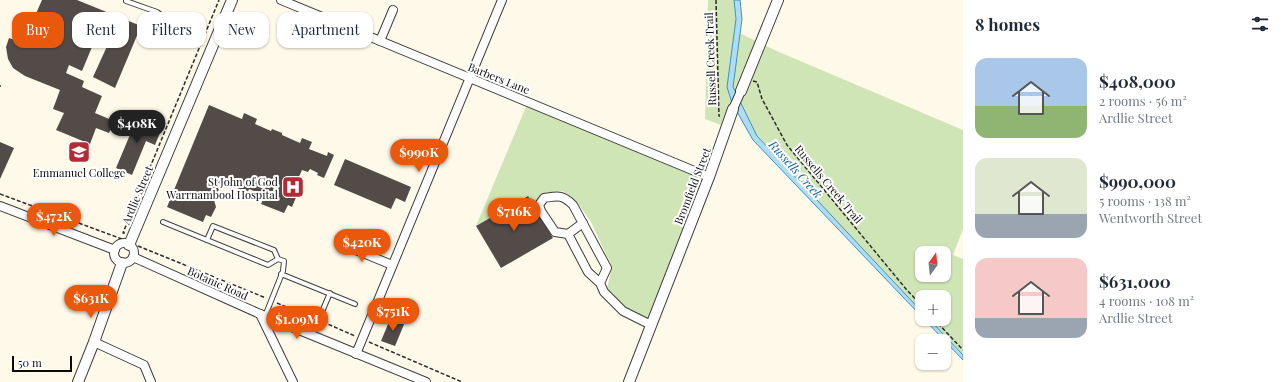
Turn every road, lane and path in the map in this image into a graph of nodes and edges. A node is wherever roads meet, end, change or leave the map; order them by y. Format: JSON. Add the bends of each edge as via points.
{"nodes":[{"id":1,"x":219,"y":0,"type":"edge"},
{"id":2,"x":232,"y":0,"type":"edge"},
{"id":3,"x":281,"y":0,"type":"edge"},
{"id":4,"x":502,"y":0,"type":"edge"},
{"id":5,"x":716,"y":0,"type":"edge"},
{"id":6,"x":778,"y":0,"type":"edge"},
{"id":7,"x":126,"y":1,"type":"edge"},
{"id":8,"x":393,"y":10,"type":"dead end"},
{"id":9,"x":157,"y":12,"type":"edge"},
{"id":10,"x":380,"y":41,"type":"junction"},
{"id":11,"x":470,"y":78,"type":"junction"},
{"id":12,"x":746,"y":79,"type":"junction"},
{"id":13,"x":741,"y":92,"type":"joint"},
{"id":14,"x":734,"y":109,"type":"joint"},
{"id":15,"x":726,"y":117,"type":"dead end"},
{"id":16,"x":709,"y":177,"type":"junction"},
{"id":17,"x":0,"y":194,"type":"edge"},
{"id":18,"x":0,"y":206,"type":"edge"},
{"id":19,"x":163,"y":222,"type":"dead end"},
{"id":20,"x":583,"y":223,"type":"junction"},
{"id":21,"x":568,"y":234,"type":"junction"},
{"id":22,"x":207,"y":240,"type":"junction"},
{"id":23,"x":131,"y":241,"type":"junction"},
{"id":24,"x":339,"y":243,"type":"dead end"},
{"id":25,"x":115,"y":250,"type":"junction"},
{"id":26,"x":133,"y":257,"type":"junction"},
{"id":27,"x":278,"y":258,"type":"junction"},
{"id":28,"x":122,"y":262,"type":"junction"},
{"id":29,"x":392,"y":265,"type":"junction"},
{"id":30,"x":282,"y":274,"type":"junction"},
{"id":31,"x":600,"y":283,"type":"junction"},
{"id":32,"x":330,"y":293,"type":"junction"},
{"id":33,"x":915,"y":299,"type":"edge"},
{"id":34,"x":271,"y":300,"type":"junction"},
{"id":35,"x":355,"y":304,"type":"dead end"},
{"id":36,"x":262,"y":315,"type":"junction"},
{"id":37,"x":318,"y":320,"type":"junction"},
{"id":38,"x":651,"y":325,"type":"junction"},
{"id":39,"x":941,"y":326,"type":"edge"},
{"id":40,"x":312,"y":336,"type":"junction"},
{"id":41,"x":362,"y":339,"type":"junction"},
{"id":42,"x":94,"y":342,"type":"junction"},
{"id":43,"x":963,"y":350,"type":"edge"},
{"id":44,"x":356,"y":354,"type":"junction"},
{"id":45,"x":78,"y":382,"type":"edge"},
{"id":46,"x":151,"y":382,"type":"edge"},
{"id":47,"x":293,"y":382,"type":"edge"},
{"id":48,"x":426,"y":382,"type":"edge"},
{"id":49,"x":462,"y":382,"type":"edge"},
{"id":50,"x":629,"y":382,"type":"edge"}],
"edges":[{"from":1,"to":23,"type":"path","via":[[123,233]]},
{"from":2,"to":23,"type":"street","name":"Ardlie Street"},
{"from":3,"to":10,"type":"street","name":"Barbers Lane"},
{"from":4,"to":11,"type":"street"},
{"from":5,"to":15,"type":"path","name":"Russell Creek Trail","via":[[719,116]]},
{"from":6,"to":12,"type":"street","name":"Bromfield Street"},
{"from":7,"to":9,"type":"lane"},
{"from":8,"to":10,"type":"street"},
{"from":10,"to":11,"type":"street","name":"Barbers Lane"},
{"from":11,"to":16,"type":"street","name":"Barbers Lane"},
{"from":11,"to":29,"type":"street"},
{"from":12,"to":13,"type":"street","name":"Bromfield Street"},
{"from":12,"to":33,"type":"path","name":"Russells Creek Trail","via":[[757,82],[762,99],[787,145]]},
{"from":13,"to":14,"type":"street","name":"Bromfield Street"},
{"from":14,"to":16,"type":"street","name":"Bromfield Street"},
{"from":16,"to":38,"type":"street","name":"Bromfield Street"},
{"from":17,"to":23,"type":"path"},
{"from":18,"to":25,"type":"street"},
{"from":19,"to":22,"type":"lane"},
{"from":20,"to":21,"type":"street"},
{"from":20,"to":21,"type":"street","via":[[566,198],[544,198],[539,204],[541,211],[555,232]]},
{"from":20,"to":31,"type":"street","via":[[607,268]]},
{"from":21,"to":31,"type":"street","via":[[588,272]]},
{"from":22,"to":27,"type":"lane","via":[[268,265]]},
{"from":22,"to":27,"type":"lane","via":[[213,226],[274,250]]},
{"from":23,"to":25,"type":"street","via":[[121,244]]},
{"from":23,"to":26,"type":"street"},
{"from":23,"to":34,"type":"path"},
{"from":24,"to":29,"type":"street"},
{"from":25,"to":28,"type":"street","via":[[116,259]]},
{"from":26,"to":28,"type":"street","via":[[128,262]]},
{"from":26,"to":36,"type":"street","name":"Botanic Road"},
{"from":27,"to":30,"type":"lane","via":[[284,261]]},
{"from":28,"to":42,"type":"street"},
{"from":29,"to":41,"type":"street"},
{"from":30,"to":32,"type":"lane"},
{"from":30,"to":34,"type":"lane"},
{"from":31,"to":38,"type":"street","via":[[604,292],[623,311]]},
{"from":32,"to":35,"type":"lane"},
{"from":32,"to":37,"type":"lane"},
{"from":34,"to":36,"type":"lane"},
{"from":34,"to":37,"type":"path"},
{"from":36,"to":40,"type":"street","name":"Botanic Road"},
{"from":36,"to":47,"type":"street"},
{"from":37,"to":40,"type":"lane"},
{"from":37,"to":41,"type":"path"},
{"from":38,"to":50,"type":"street","name":"Bromfield Street"},
{"from":39,"to":43,"type":"path"},
{"from":40,"to":44,"type":"street","name":"Botanic Road"},
{"from":41,"to":44,"type":"street"},
{"from":41,"to":49,"type":"path"},
{"from":42,"to":45,"type":"street"},
{"from":42,"to":46,"type":"street","via":[[144,365]]},
{"from":44,"to":48,"type":"street","name":"Botanic Road"}]}
